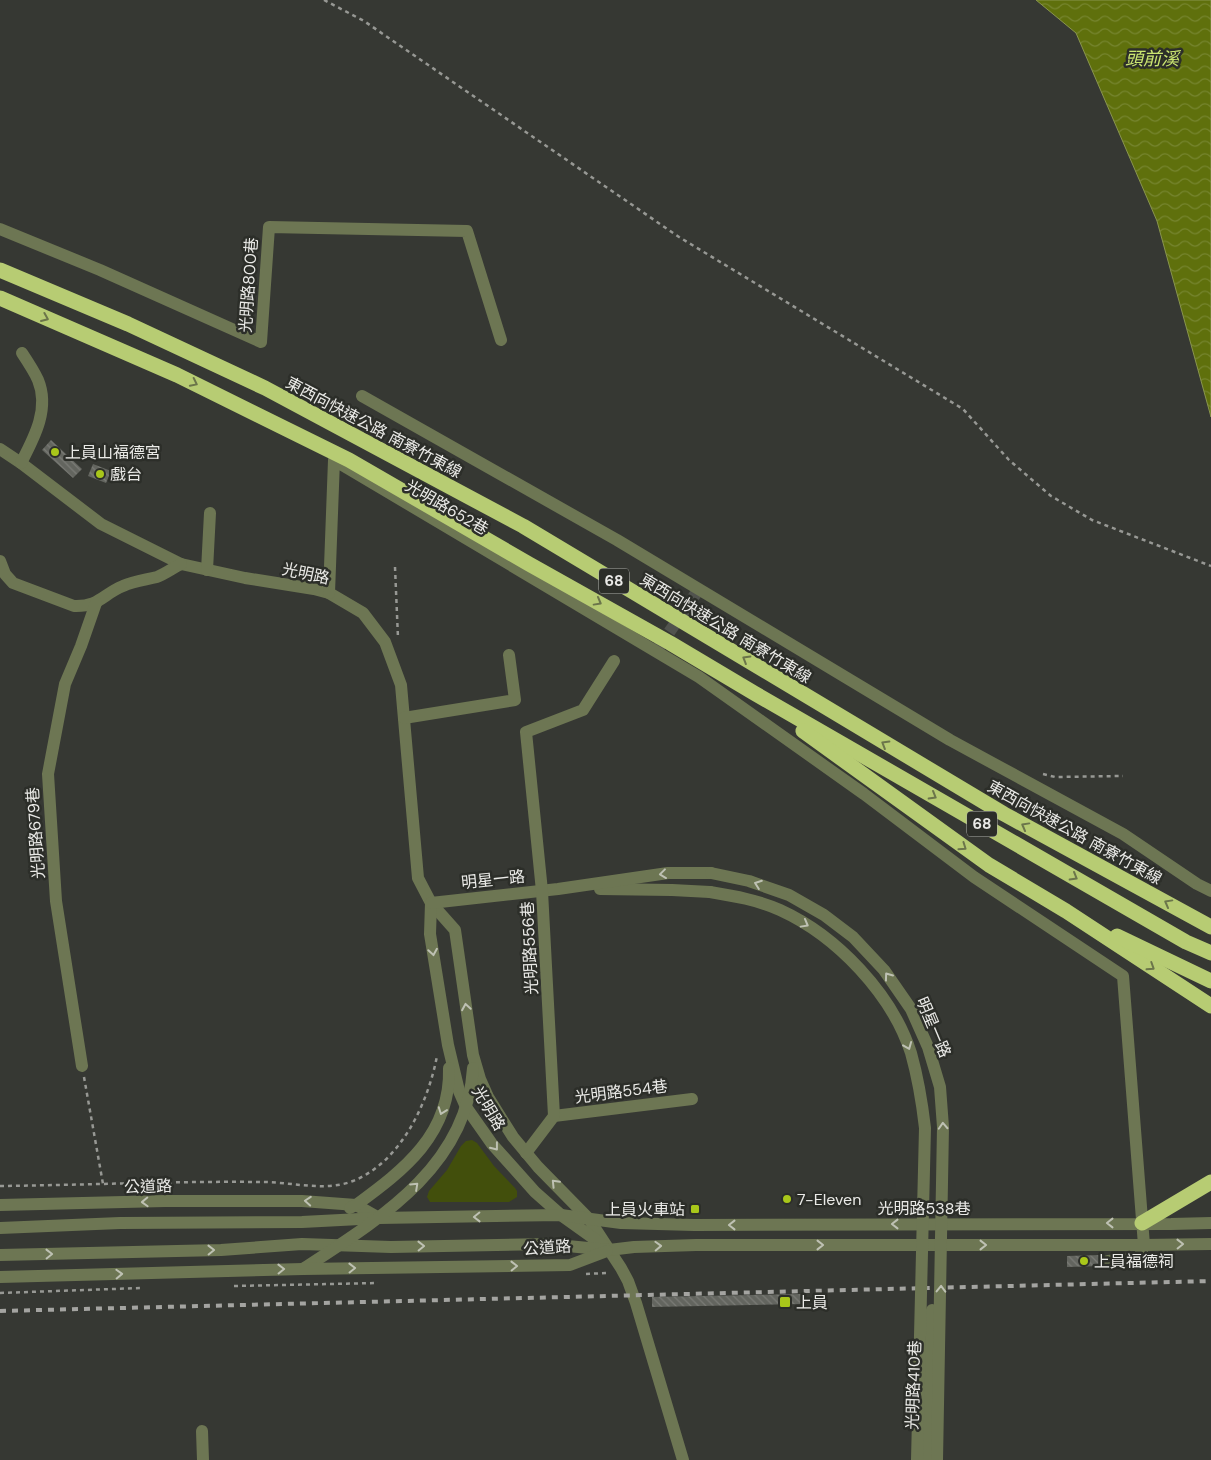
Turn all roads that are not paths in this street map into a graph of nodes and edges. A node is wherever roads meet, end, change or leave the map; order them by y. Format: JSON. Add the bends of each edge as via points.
{"nodes":[{"id":1,"x":0,"y":229,"type":"edge"},
{"id":2,"x":0,"y":270,"type":"edge"},
{"id":3,"x":0,"y":298,"type":"edge"},
{"id":4,"x":502,"y":340,"type":"dead end"},
{"id":5,"x":22,"y":353,"type":"dead end"},
{"id":6,"x":362,"y":396,"type":"dead end"},
{"id":7,"x":0,"y":449,"type":"edge"},
{"id":8,"x":21,"y":463,"type":"junction"},
{"id":9,"x":210,"y":513,"type":"dead end"},
{"id":10,"x":0,"y":561,"type":"edge"},
{"id":11,"x":181,"y":564,"type":"junction"},
{"id":12,"x":207,"y":570,"type":"junction"},
{"id":13,"x":329,"y":592,"type":"junction"},
{"id":14,"x":96,"y":602,"type":"junction"},
{"id":15,"x":508,"y":655,"type":"dead end"},
{"id":16,"x":614,"y":661,"type":"dead end"},
{"id":17,"x":754,"y":693,"type":"junction"},
{"id":18,"x":404,"y":718,"type":"junction"},
{"id":19,"x":558,"y":889,"type":"junction"},
{"id":20,"x":542,"y":891,"type":"junction"},
{"id":21,"x":1211,"y":891,"type":"edge"},
{"id":22,"x":431,"y":903,"type":"junction"},
{"id":23,"x":1066,"y":911,"type":"junction"},
{"id":24,"x":1211,"y":926,"type":"edge"},
{"id":25,"x":1211,"y":953,"type":"edge"},
{"id":26,"x":1211,"y":981,"type":"edge"},
{"id":27,"x":1211,"y":1006,"type":"edge"},
{"id":28,"x":448,"y":1046,"type":"junction"},
{"id":29,"x":474,"y":1055,"type":"junction"},
{"id":30,"x":82,"y":1066,"type":"road end"},
{"id":31,"x":692,"y":1099,"type":"dead end"},
{"id":32,"x":466,"y":1108,"type":"junction"},
{"id":33,"x":554,"y":1116,"type":"junction"},
{"id":34,"x":526,"y":1153,"type":"junction"},
{"id":35,"x":1211,"y":1182,"type":"edge"},
{"id":36,"x":165,"y":1201,"type":"junction"},
{"id":37,"x":0,"y":1205,"type":"edge"},
{"id":38,"x":356,"y":1205,"type":"junction"},
{"id":39,"x":561,"y":1215,"type":"junction"},
{"id":40,"x":379,"y":1218,"type":"junction"},
{"id":41,"x":583,"y":1218,"type":"junction"},
{"id":42,"x":302,"y":1222,"type":"junction"},
{"id":43,"x":1142,"y":1223,"type":"junction"},
{"id":44,"x":1211,"y":1223,"type":"edge"},
{"id":45,"x":164,"y":1224,"type":"junction"},
{"id":46,"x":0,"y":1228,"type":"edge"},
{"id":47,"x":1211,"y":1244,"type":"edge"},
{"id":48,"x":1144,"y":1245,"type":"junction"},
{"id":49,"x":338,"y":1246,"type":"junction"},
{"id":50,"x":609,"y":1250,"type":"junction"},
{"id":51,"x":0,"y":1255,"type":"edge"},
{"id":52,"x":1108,"y":1261,"type":"dead end"},
{"id":53,"x":303,"y":1269,"type":"junction"},
{"id":54,"x":0,"y":1277,"type":"edge"},
{"id":55,"x":932,"y":1310,"type":"dead end"},
{"id":56,"x":202,"y":1430,"type":"dead end"},
{"id":57,"x":203,"y":1460,"type":"edge"},
{"id":58,"x":683,"y":1460,"type":"edge"},
{"id":59,"x":917,"y":1460,"type":"edge"},
{"id":60,"x":928,"y":1460,"type":"edge"},
{"id":61,"x":938,"y":1460,"type":"edge"}],
"edges":[{"from":1,"to":4,"type":"street","name":"光明路800巷","via":[[261,342],[269,227],[466,231]]},
{"from":24,"to":2,"type":"highway","name":"東西向快速公路 南寮竹東線","number":"68","one_way":true,"via":[[1004,814],[523,526],[265,388],[128,324]]},
{"from":3,"to":17,"type":"highway","number":"68","one_way":true,"via":[[177,375],[349,460]]},
{"from":5,"to":8,"type":"street","via":[[38,380],[42,408],[37,432]]},
{"from":6,"to":21,"type":"street","via":[[617,540],[950,740],[1123,834]]},
{"from":7,"to":8,"type":"street","name":"光明路"},
{"from":8,"to":11,"type":"street","name":"光明路","via":[[101,524]]},
{"from":9,"to":12,"type":"street"},
{"from":10,"to":14,"type":"street","via":[[5,574],[13,582],[74,606]]},
{"from":11,"to":12,"type":"street","name":"光明路"},
{"from":11,"to":14,"type":"street","via":[[158,576],[120,587]]},
{"from":12,"to":13,"type":"street","name":"光明路"},
{"from":13,"to":18,"type":"street","name":"光明路","via":[[363,613],[385,642],[401,685]]},
{"from":13,"to":43,"type":"street","name":"光明路652巷","via":[[334,460],[699,677],[864,794],[974,878],[1123,976]]},
{"from":14,"to":30,"type":"street","name":"光明路679巷","via":[[65,684],[48,774],[56,901]]},
{"from":15,"to":18,"type":"street","via":[[515,700]]},
{"from":16,"to":20,"type":"street","name":"光明路556巷","via":[[582,710],[526,732]]},
{"from":17,"to":23,"type":"highway","one_way":true,"via":[[989,865]]},
{"from":17,"to":25,"type":"highway","number":"68","one_way":true,"via":[[1186,942]]},
{"from":18,"to":22,"type":"street","name":"光明路","via":[[418,878]]},
{"from":19,"to":20,"type":"street","name":"明星一路"},
{"from":19,"to":59,"type":"street","name":"明星一路","one_way":true,"bridge":true,"via":[[710,892],[745,898],[780,910],[813,928],[842,951],[870,981],[896,1017],[921,1092],[925,1128]]},
{"from":61,"to":19,"type":"street","name":"明星一路","one_way":true,"bridge":true,"via":[[943,1127],[940,1087],[928,1047],[911,1009],[884,970],[852,937],[824,915],[789,895],[749,881],[711,873],[668,873]]},
{"from":20,"to":22,"type":"street","name":"明星一路"},
{"from":20,"to":33,"type":"street","name":"光明路556巷"},
{"from":22,"to":28,"type":"street","name":"光明路","one_way":true,"via":[[430,934]]},
{"from":29,"to":22,"type":"street","name":"光明路","one_way":true,"via":[[455,930]]},
{"from":23,"to":26,"type":"highway"},
{"from":23,"to":27,"type":"highway","one_way":true},
{"from":28,"to":32,"type":"street","name":"光明路"},
{"from":28,"to":38,"type":"street","name":"公道路","one_way":true,"via":[[447,1096],[431,1134],[408,1164]]},
{"from":29,"to":32,"type":"street"},
{"from":29,"to":34,"type":"street","name":"光明路","via":[[488,1097]]},
{"from":31,"to":33,"type":"street","name":"光明路554巷"},
{"from":32,"to":39,"type":"street","name":"光明路","one_way":true,"via":[[519,1176]]},
{"from":40,"to":32,"type":"street","one_way":true,"via":[[437,1162],[457,1131]]},
{"from":33,"to":34,"type":"street"},
{"from":41,"to":34,"type":"street","name":"光明路","one_way":true},
{"from":35,"to":43,"type":"highway"},
{"from":36,"to":37,"type":"street","name":"公道路","one_way":true},
{"from":38,"to":36,"type":"street","name":"公道路","one_way":true,"via":[[302,1201]]},
{"from":36,"to":45,"type":"street"},
{"from":38,"to":40,"type":"street","name":"公道路"},
{"from":38,"to":42,"type":"street","name":"公道路"},
{"from":39,"to":40,"type":"street","name":"公道路","one_way":true},
{"from":39,"to":41,"type":"street","name":"公道路"},
{"from":39,"to":50,"type":"street","name":"光明路"},
{"from":40,"to":42,"type":"street","name":"公道路"},
{"from":40,"to":49,"type":"street"},
{"from":43,"to":41,"type":"street","name":"光明路538巷","one_way":true,"via":[[694,1225],[621,1223]]},
{"from":41,"to":50,"type":"street","name":"光明路"},
{"from":42,"to":45,"type":"street","name":"公道路"},
{"from":43,"to":44,"type":"street","name":"光明路538巷"},
{"from":43,"to":48,"type":"street"},
{"from":45,"to":46,"type":"street","name":"公道路"},
{"from":48,"to":47,"type":"street","one_way":true},
{"from":50,"to":48,"type":"street","one_way":true,"via":[[696,1245]]},
{"from":48,"to":52,"type":"street","via":[[1140,1258]]},
{"from":49,"to":50,"type":"street","name":"公道路","one_way":true,"via":[[547,1244]]},
{"from":51,"to":49,"type":"street","name":"公道路","one_way":true,"via":[[221,1250],[302,1244]]},
{"from":49,"to":53,"type":"street"},
{"from":53,"to":50,"type":"street","name":"公道路","one_way":true,"via":[[570,1265]]},
{"from":50,"to":58,"type":"street","name":"光明路","via":[[633,1295]]},
{"from":54,"to":53,"type":"street","name":"公道路","one_way":true},
{"from":55,"to":60,"type":"street","name":"光明路410巷"},
{"from":56,"to":57,"type":"street"}]}
